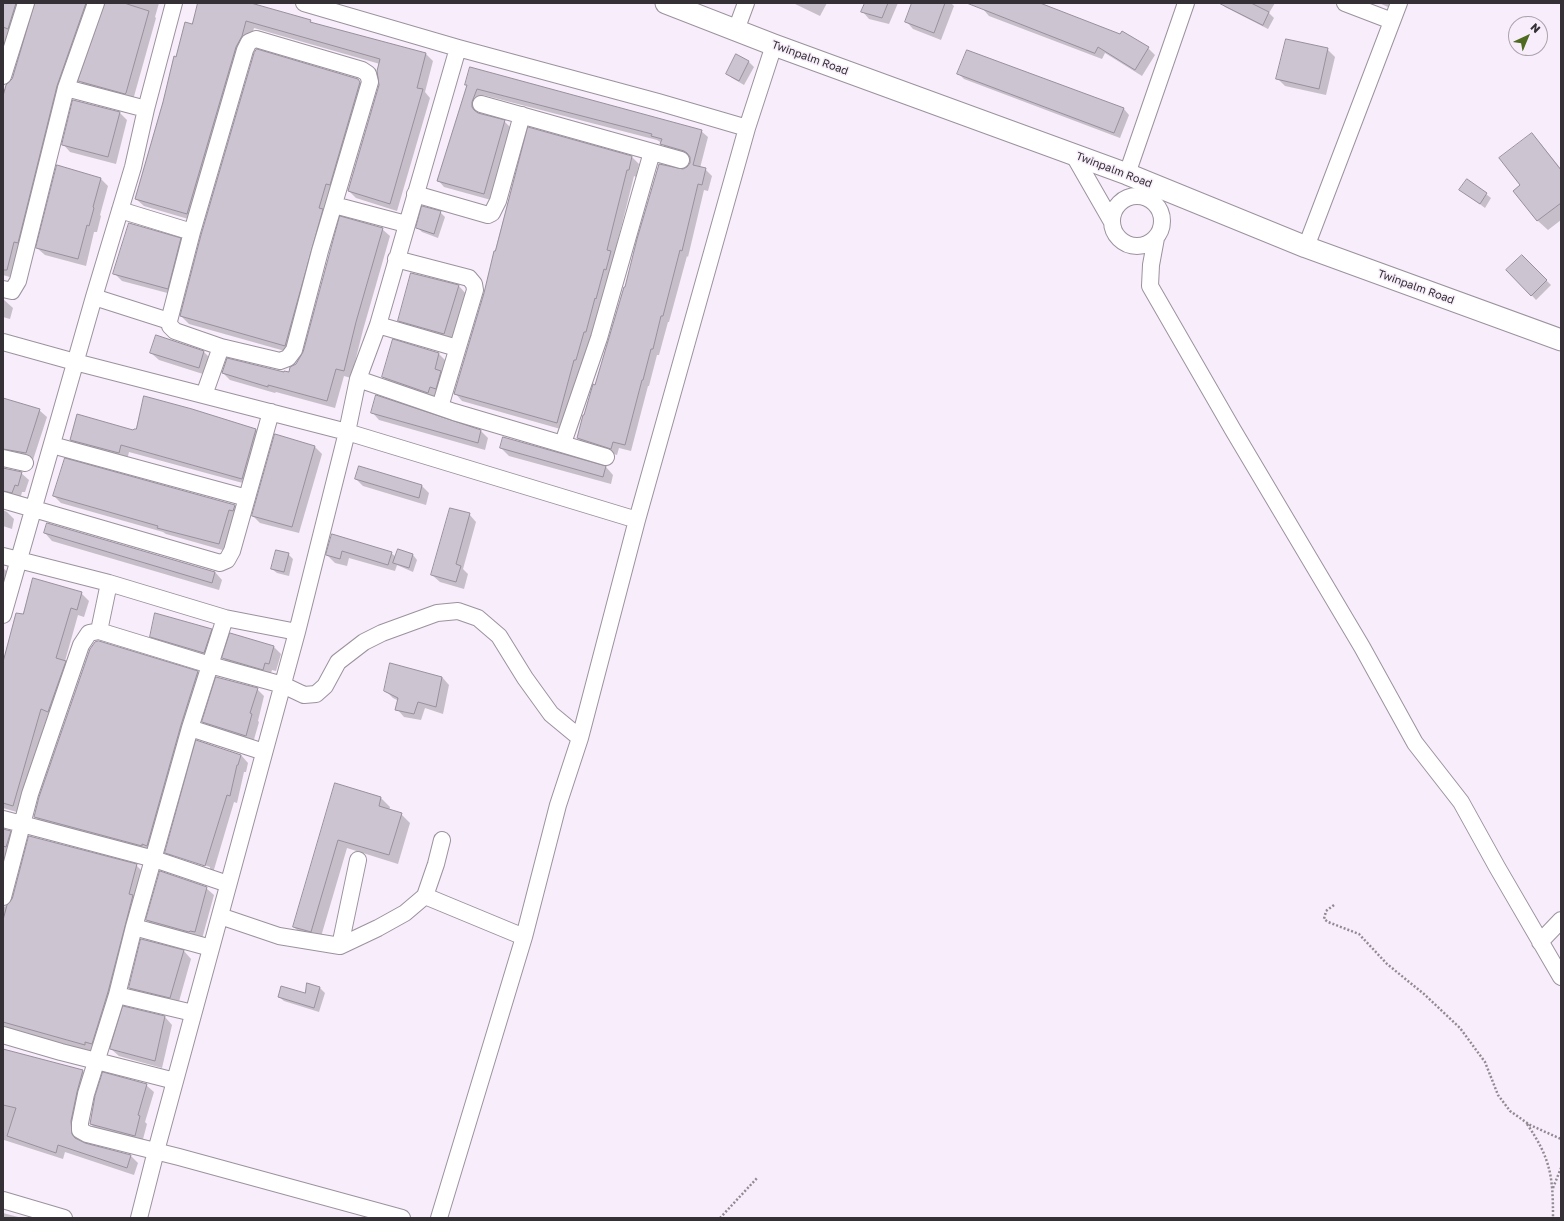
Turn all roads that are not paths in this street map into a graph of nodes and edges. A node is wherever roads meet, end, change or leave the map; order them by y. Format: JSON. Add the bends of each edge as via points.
{"nodes":[{"id":1,"x":26,"y":3,"type":"edge"},
{"id":2,"x":96,"y":3,"type":"edge"},
{"id":3,"x":174,"y":3,"type":"edge"},
{"id":4,"x":304,"y":3,"type":"edge"},
{"id":5,"x":666,"y":3,"type":"edge"},
{"id":6,"x":746,"y":3,"type":"edge"},
{"id":7,"x":1186,"y":3,"type":"edge"},
{"id":8,"x":1345,"y":3,"type":"edge"},
{"id":9,"x":1399,"y":3,"type":"edge"},
{"id":10,"x":1392,"y":21,"type":"junction"},
{"id":11,"x":736,"y":30,"type":"junction"},
{"id":12,"x":774,"y":45,"type":"junction"},
{"id":13,"x":458,"y":48,"type":"junction"},
{"id":14,"x":3,"y":76,"type":"edge"},
{"id":15,"x":66,"y":88,"type":"junction"},
{"id":16,"x":481,"y":104,"type":"dead end"},
{"id":17,"x":146,"y":109,"type":"junction"},
{"id":18,"x":522,"y":114,"type":"junction"},
{"id":19,"x":747,"y":128,"type":"junction"},
{"id":20,"x":652,"y":152,"type":"junction"},
{"id":21,"x":1073,"y":154,"type":"junction"},
{"id":22,"x":681,"y":160,"type":"dead end"},
{"id":23,"x":1127,"y":174,"type":"junction"},
{"id":24,"x":414,"y":194,"type":"junction"},
{"id":25,"x":1185,"y":197,"type":"junction"},
{"id":26,"x":334,"y":205,"type":"junction"},
{"id":27,"x":120,"y":210,"type":"junction"},
{"id":28,"x":1162,"y":215,"type":"junction"},
{"id":29,"x":1112,"y":222,"type":"junction"},
{"id":30,"x":406,"y":224,"type":"junction"},
{"id":31,"x":192,"y":232,"type":"junction"},
{"id":32,"x":1156,"y":238,"type":"junction"},
{"id":33,"x":1135,"y":247,"type":"junction"},
{"id":34,"x":1306,"y":247,"type":"junction"},
{"id":35,"x":396,"y":259,"type":"junction"},
{"id":36,"x":1151,"y":265,"type":"junction"},
{"id":37,"x":3,"y":289,"type":"edge"},
{"id":38,"x":94,"y":297,"type":"junction"},
{"id":39,"x":168,"y":321,"type":"junction"},
{"id":40,"x":378,"y":325,"type":"junction"},
{"id":41,"x":1561,"y":340,"type":"edge"},
{"id":42,"x":3,"y":342,"type":"edge"},
{"id":43,"x":221,"y":347,"type":"junction"},
{"id":44,"x":457,"y":348,"type":"junction"},
{"id":45,"x":75,"y":362,"type":"junction"},
{"id":46,"x":358,"y":380,"type":"junction"},
{"id":47,"x":204,"y":395,"type":"junction"},
{"id":48,"x":440,"y":407,"type":"junction"},
{"id":49,"x":271,"y":412,"type":"junction"},
{"id":50,"x":347,"y":432,"type":"junction"},
{"id":51,"x":563,"y":443,"type":"junction"},
{"id":52,"x":52,"y":445,"type":"junction"},
{"id":53,"x":606,"y":457,"type":"dead end"},
{"id":54,"x":3,"y":458,"type":"edge"},
{"id":55,"x":25,"y":463,"type":"dead end"},
{"id":56,"x":247,"y":498,"type":"junction"},
{"id":57,"x":3,"y":500,"type":"edge"},
{"id":58,"x":33,"y":509,"type":"junction"},
{"id":59,"x":637,"y":520,"type":"junction"},
{"id":60,"x":3,"y":556,"type":"edge"},
{"id":61,"x":19,"y":560,"type":"junction"},
{"id":62,"x":109,"y":583,"type":"junction"},
{"id":63,"x":4,"y":605,"type":"edge"},
{"id":64,"x":225,"y":618,"type":"junction"},
{"id":65,"x":99,"y":631,"type":"junction"},
{"id":66,"x":297,"y":632,"type":"junction"},
{"id":67,"x":210,"y":665,"type":"junction"},
{"id":68,"x":283,"y":685,"type":"junction"},
{"id":69,"x":190,"y":728,"type":"junction"},
{"id":70,"x":580,"y":738,"type":"junction"},
{"id":71,"x":264,"y":752,"type":"junction"},
{"id":72,"x":3,"y":818,"type":"edge"},
{"id":73,"x":22,"y":823,"type":"junction"},
{"id":74,"x":442,"y":840,"type":"dead end"},
{"id":75,"x":154,"y":859,"type":"junction"},
{"id":76,"x":358,"y":860,"type":"dead end"},
{"id":77,"x":228,"y":884,"type":"junction"},
{"id":78,"x":426,"y":896,"type":"junction"},
{"id":79,"x":3,"y":897,"type":"edge"},
{"id":80,"x":220,"y":916,"type":"junction"},
{"id":81,"x":1561,"y":920,"type":"edge"},
{"id":82,"x":134,"y":927,"type":"junction"},
{"id":83,"x":524,"y":937,"type":"junction"},
{"id":84,"x":1540,"y":942,"type":"junction"},
{"id":85,"x":340,"y":946,"type":"junction"},
{"id":86,"x":211,"y":948,"type":"junction"},
{"id":87,"x":1561,"y":977,"type":"edge"},
{"id":88,"x":117,"y":995,"type":"junction"},
{"id":89,"x":193,"y":1013,"type":"junction"},
{"id":90,"x":3,"y":1035,"type":"edge"},
{"id":91,"x":96,"y":1061,"type":"junction"},
{"id":92,"x":175,"y":1081,"type":"junction"},
{"id":93,"x":156,"y":1151,"type":"junction"},
{"id":94,"x":3,"y":1200,"type":"edge"},
{"id":95,"x":64,"y":1218,"type":"edge"},
{"id":96,"x":139,"y":1218,"type":"edge"},
{"id":97,"x":402,"y":1218,"type":"edge"},
{"id":98,"x":439,"y":1218,"type":"edge"}],
"edges":[{"from":1,"to":14,"type":"street"},
{"from":2,"to":15,"type":"street"},
{"from":3,"to":17,"type":"street"},
{"from":4,"to":13,"type":"street"},
{"from":5,"to":11,"type":"main road","name":"Twinpalm Road"},
{"from":6,"to":11,"type":"street"},
{"from":7,"to":23,"type":"street"},
{"from":8,"to":10,"type":"street"},
{"from":9,"to":10,"type":"street"},
{"from":10,"to":34,"type":"street"},
{"from":11,"to":12,"type":"main road","name":"Twinpalm Road"},
{"from":12,"to":19,"type":"street"},
{"from":12,"to":21,"type":"main road","name":"Twinpalm Road"},
{"from":13,"to":19,"type":"street"},
{"from":13,"to":24,"type":"street"},
{"from":15,"to":17,"type":"street"},
{"from":15,"to":37,"type":"street","via":[[18,281],[12,291]]},
{"from":16,"to":18,"type":"street"},
{"from":17,"to":27,"type":"street"},
{"from":18,"to":20,"type":"street"},
{"from":18,"to":24,"type":"street","via":[[498,201],[492,213],[488,215]]},
{"from":19,"to":59,"type":"street"},
{"from":20,"to":22,"type":"street"},
{"from":20,"to":51,"type":"street","via":[[599,338]]},
{"from":21,"to":23,"type":"main road","name":"Twinpalm Road"},
{"from":21,"to":29,"type":"street"},
{"from":23,"to":25,"type":"main road","name":"Twinpalm Road"},
{"from":24,"to":30,"type":"street"},
{"from":25,"to":28,"type":"street"},
{"from":25,"to":34,"type":"main road","name":"Twinpalm Road"},
{"from":26,"to":30,"type":"street"},
{"from":26,"to":31,"type":"street","via":[[370,82],[368,74],[256,38],[249,42],[245,50]]},
{"from":26,"to":43,"type":"street","via":[[294,350],[288,358],[280,361]]},
{"from":27,"to":31,"type":"street"},
{"from":27,"to":38,"type":"street"},
{"from":28,"to":29,"type":"street","via":[[1159,206],[1154,202],[1143,196],[1135,196],[1121,202]]},
{"from":28,"to":32,"type":"street","via":[[1163,224]]},
{"from":29,"to":33,"type":"street","via":[[1116,236]]},
{"from":30,"to":35,"type":"street"},
{"from":31,"to":39,"type":"street"},
{"from":32,"to":33,"type":"street","via":[[1143,246]]},
{"from":32,"to":36,"type":"street"},
{"from":33,"to":36,"type":"street"},
{"from":34,"to":41,"type":"main road","name":"Twinpalm Road"},
{"from":35,"to":40,"type":"street"},
{"from":35,"to":44,"type":"street","via":[[469,278],[474,284],[475,290]]},
{"from":36,"to":84,"type":"street","via":[[1150,286],[1416,743],[1461,802]]},
{"from":38,"to":39,"type":"street"},
{"from":38,"to":45,"type":"street"},
{"from":39,"to":43,"type":"street","via":[[176,331]]},
{"from":40,"to":44,"type":"street"},
{"from":40,"to":46,"type":"street"},
{"from":42,"to":45,"type":"street"},
{"from":43,"to":47,"type":"street"},
{"from":44,"to":48,"type":"street"},
{"from":45,"to":47,"type":"street"},
{"from":45,"to":52,"type":"street"},
{"from":46,"to":48,"type":"street"},
{"from":46,"to":50,"type":"street"},
{"from":47,"to":49,"type":"street"},
{"from":48,"to":51,"type":"street"},
{"from":49,"to":50,"type":"street"},
{"from":49,"to":56,"type":"street"},
{"from":50,"to":59,"type":"street"},
{"from":50,"to":66,"type":"street"},
{"from":51,"to":53,"type":"street"},
{"from":52,"to":56,"type":"street"},
{"from":52,"to":58,"type":"street"},
{"from":54,"to":55,"type":"street"},
{"from":56,"to":58,"type":"street","via":[[232,551],[227,560],[220,563]]},
{"from":57,"to":58,"type":"street"},
{"from":58,"to":61,"type":"street"},
{"from":59,"to":70,"type":"street"},
{"from":60,"to":61,"type":"street"},
{"from":61,"to":62,"type":"street"},
{"from":61,"to":63,"type":"street"},
{"from":62,"to":64,"type":"street"},
{"from":62,"to":65,"type":"street"},
{"from":64,"to":66,"type":"street"},
{"from":64,"to":67,"type":"street"},
{"from":65,"to":67,"type":"street"},
{"from":65,"to":73,"type":"street","via":[[88,632],[81,645]]},
{"from":66,"to":68,"type":"street"},
{"from":67,"to":68,"type":"street"},
{"from":67,"to":69,"type":"street"},
{"from":68,"to":70,"type":"street","via":[[304,695],[316,694],[325,686],[338,662],[364,642],[430,615],[458,611],[478,618],[499,636],[551,714]]},
{"from":68,"to":71,"type":"street"},
{"from":69,"to":71,"type":"street"},
{"from":69,"to":75,"type":"street"},
{"from":70,"to":83,"type":"street","via":[[558,805]]},
{"from":71,"to":77,"type":"street"},
{"from":72,"to":73,"type":"street"},
{"from":73,"to":75,"type":"street"},
{"from":73,"to":79,"type":"street"},
{"from":74,"to":78,"type":"street"},
{"from":75,"to":77,"type":"street"},
{"from":75,"to":82,"type":"street"},
{"from":76,"to":85,"type":"street"},
{"from":77,"to":80,"type":"street"},
{"from":78,"to":83,"type":"street"},
{"from":78,"to":85,"type":"street","via":[[405,913]]},
{"from":80,"to":85,"type":"street","via":[[279,936]]},
{"from":80,"to":86,"type":"street"},
{"from":81,"to":84,"type":"street"},
{"from":82,"to":86,"type":"street"},
{"from":82,"to":88,"type":"street"},
{"from":83,"to":98,"type":"street"},
{"from":84,"to":87,"type":"street"},
{"from":86,"to":89,"type":"street"},
{"from":88,"to":89,"type":"street"},
{"from":88,"to":91,"type":"street"},
{"from":89,"to":92,"type":"street"},
{"from":90,"to":91,"type":"street"},
{"from":91,"to":92,"type":"street"},
{"from":91,"to":93,"type":"street","via":[[86,1094],[80,1130]]},
{"from":92,"to":93,"type":"street"},
{"from":93,"to":96,"type":"street"},
{"from":93,"to":97,"type":"street"},
{"from":94,"to":95,"type":"street"}]}
